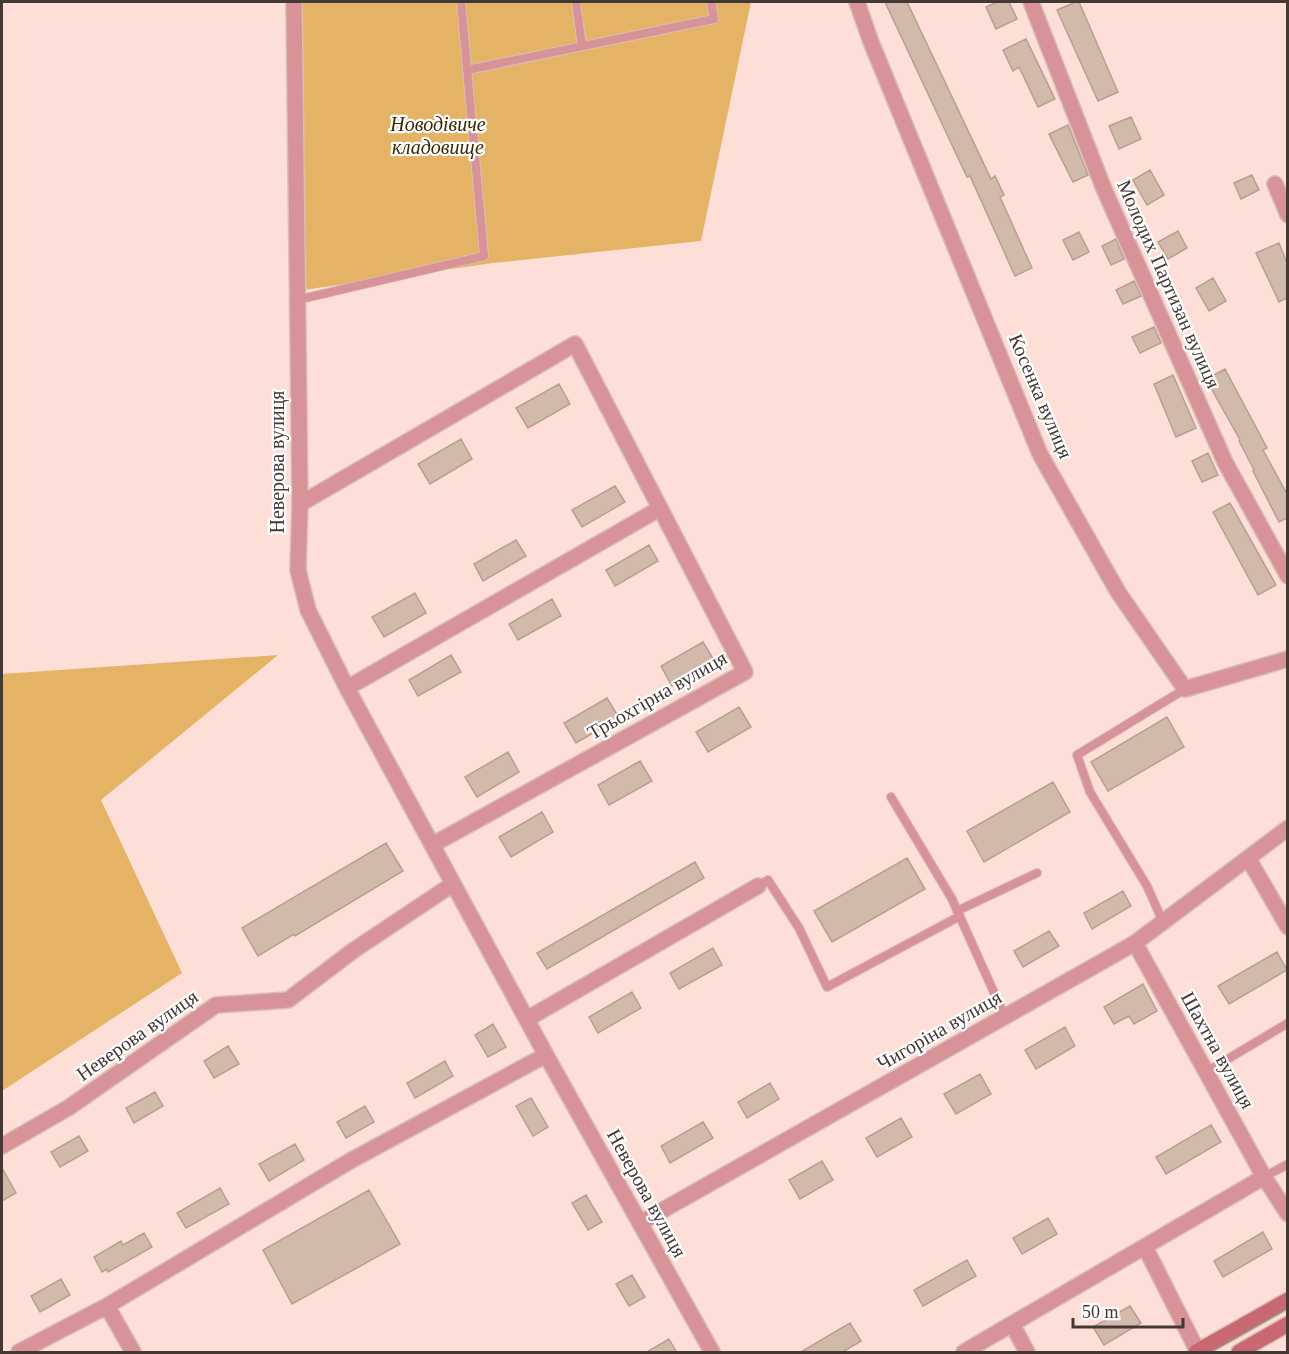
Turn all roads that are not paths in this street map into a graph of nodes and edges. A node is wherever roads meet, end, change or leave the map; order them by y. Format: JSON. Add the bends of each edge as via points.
{"nodes":[{"id":1,"x":294,"y":2,"type":"edge"},
{"id":2,"x":461,"y":2,"type":"edge"},
{"id":3,"x":576,"y":2,"type":"edge"},
{"id":4,"x":711,"y":2,"type":"edge"},
{"id":5,"x":857,"y":2,"type":"edge"},
{"id":6,"x":1031,"y":2,"type":"edge"},
{"id":7,"x":582,"y":46,"type":"junction"},
{"id":8,"x":467,"y":70,"type":"junction"},
{"id":9,"x":1275,"y":184,"type":"dead end"},
{"id":10,"x":1287,"y":215,"type":"edge"},
{"id":11,"x":296,"y":300,"type":"junction"},
{"id":12,"x":300,"y":504,"type":"junction"},
{"id":13,"x":659,"y":509,"type":"junction"},
{"id":14,"x":1287,"y":576,"type":"edge"},
{"id":15,"x":1287,"y":659,"type":"edge"},
{"id":16,"x":347,"y":688,"type":"junction"},
{"id":17,"x":1185,"y":689,"type":"junction"},
{"id":18,"x":891,"y":797,"type":"dead end"},
{"id":19,"x":1287,"y":828,"type":"edge"},
{"id":20,"x":432,"y":846,"type":"junction"},
{"id":21,"x":1248,"y":858,"type":"junction"},
{"id":22,"x":1037,"y":873,"type":"dead end"},
{"id":23,"x":453,"y":884,"type":"junction"},
{"id":24,"x":758,"y":886,"type":"joint"},
{"id":25,"x":958,"y":914,"type":"junction"},
{"id":26,"x":1162,"y":922,"type":"junction"},
{"id":27,"x":1287,"y":927,"type":"edge"},
{"id":28,"x":1135,"y":943,"type":"junction"},
{"id":29,"x":1005,"y":1017,"type":"junction"},
{"id":30,"x":527,"y":1019,"type":"junction"},
{"id":31,"x":1287,"y":1023,"type":"edge"},
{"id":32,"x":546,"y":1055,"type":"junction"},
{"id":33,"x":1206,"y":1072,"type":"junction"},
{"id":34,"x":2,"y":1146,"type":"edge"},
{"id":35,"x":1287,"y":1164,"type":"edge"},
{"id":36,"x":1264,"y":1177,"type":"junction"},
{"id":37,"x":1287,"y":1214,"type":"edge"},
{"id":38,"x":640,"y":1223,"type":"junction"},
{"id":39,"x":1145,"y":1247,"type":"junction"},
{"id":40,"x":1287,"y":1300,"type":"edge"},
{"id":41,"x":107,"y":1306,"type":"junction"},
{"id":42,"x":1012,"y":1324,"type":"junction"},
{"id":43,"x":1287,"y":1324,"type":"edge"},
{"id":44,"x":1197,"y":1352,"type":"edge"},
{"id":45,"x":19,"y":1353,"type":"edge"},
{"id":46,"x":133,"y":1353,"type":"edge"},
{"id":47,"x":712,"y":1353,"type":"edge"},
{"id":48,"x":964,"y":1353,"type":"edge"},
{"id":49,"x":1027,"y":1353,"type":"edge"},
{"id":50,"x":1239,"y":1353,"type":"edge"}],
"edges":[{"from":1,"to":11,"type":"street","name":"Неверова вулиця"},
{"from":2,"to":8,"type":"lane"},
{"from":3,"to":7,"type":"lane"},
{"from":4,"to":7,"type":"lane","via":[[714,19]]},
{"from":5,"to":17,"type":"street","name":"Косенка вулиця","via":[[1040,454],[1118,591]]},
{"from":6,"to":14,"type":"street","name":"Молодих Партизан вулиця","via":[[1104,189],[1225,462]]},
{"from":7,"to":8,"type":"lane"},
{"from":8,"to":11,"type":"lane","via":[[484,256]]},
{"from":9,"to":10,"type":"street"},
{"from":11,"to":12,"type":"street","name":"Неверова вулиця"},
{"from":12,"to":13,"type":"street","name":"Трьохгірна вулиця","via":[[575,344]]},
{"from":12,"to":16,"type":"street","name":"Неверова вулиця","via":[[298,570],[308,610]]},
{"from":13,"to":16,"type":"street"},
{"from":13,"to":20,"type":"street","name":"Трьохгірна вулиця","via":[[745,672]]},
{"from":15,"to":17,"type":"street"},
{"from":16,"to":20,"type":"street","name":"Неверова вулиця"},
{"from":17,"to":26,"type":"lane","via":[[1077,755],[1090,792],[1147,886]]},
{"from":18,"to":25,"type":"lane"},
{"from":19,"to":21,"type":"street","name":"Чигоріна вулиця"},
{"from":20,"to":23,"type":"street","name":"Неверова вулиця"},
{"from":21,"to":26,"type":"street","name":"Чигоріна вулиця"},
{"from":21,"to":27,"type":"street"},
{"from":22,"to":25,"type":"lane"},
{"from":23,"to":30,"type":"street","name":"Неверова вулиця"},
{"from":23,"to":34,"type":"street","name":"Неверова вулиця","via":[[288,1000],[216,1005],[68,1108]]},
{"from":24,"to":25,"type":"lane","via":[[768,880],[799,928],[827,987]]},
{"from":24,"to":30,"type":"street"},
{"from":25,"to":29,"type":"lane"},
{"from":26,"to":28,"type":"street","name":"Чигоріна вулиця"},
{"from":28,"to":29,"type":"street","name":"Чигоріна вулиця"},
{"from":28,"to":33,"type":"street","name":"Шахтна вулиця"},
{"from":29,"to":38,"type":"street","name":"Чигоріна вулиця"},
{"from":30,"to":32,"type":"street","name":"Неверова вулиця"},
{"from":31,"to":33,"type":"lane"},
{"from":32,"to":38,"type":"street","name":"Неверова вулиця"},
{"from":32,"to":41,"type":"street","via":[[350,1161]]},
{"from":33,"to":36,"type":"street","name":"Шахтна вулиця"},
{"from":35,"to":36,"type":"lane"},
{"from":36,"to":37,"type":"street","name":"Шахтна вулиця"},
{"from":36,"to":39,"type":"street"},
{"from":38,"to":47,"type":"street","name":"Неверова вулиця"},
{"from":39,"to":42,"type":"street"},
{"from":39,"to":44,"type":"street"},
{"from":40,"to":44,"type":"main road"},
{"from":41,"to":45,"type":"street"},
{"from":41,"to":46,"type":"street"},
{"from":42,"to":48,"type":"street"},
{"from":42,"to":49,"type":"street"},
{"from":43,"to":50,"type":"main road"}]}
